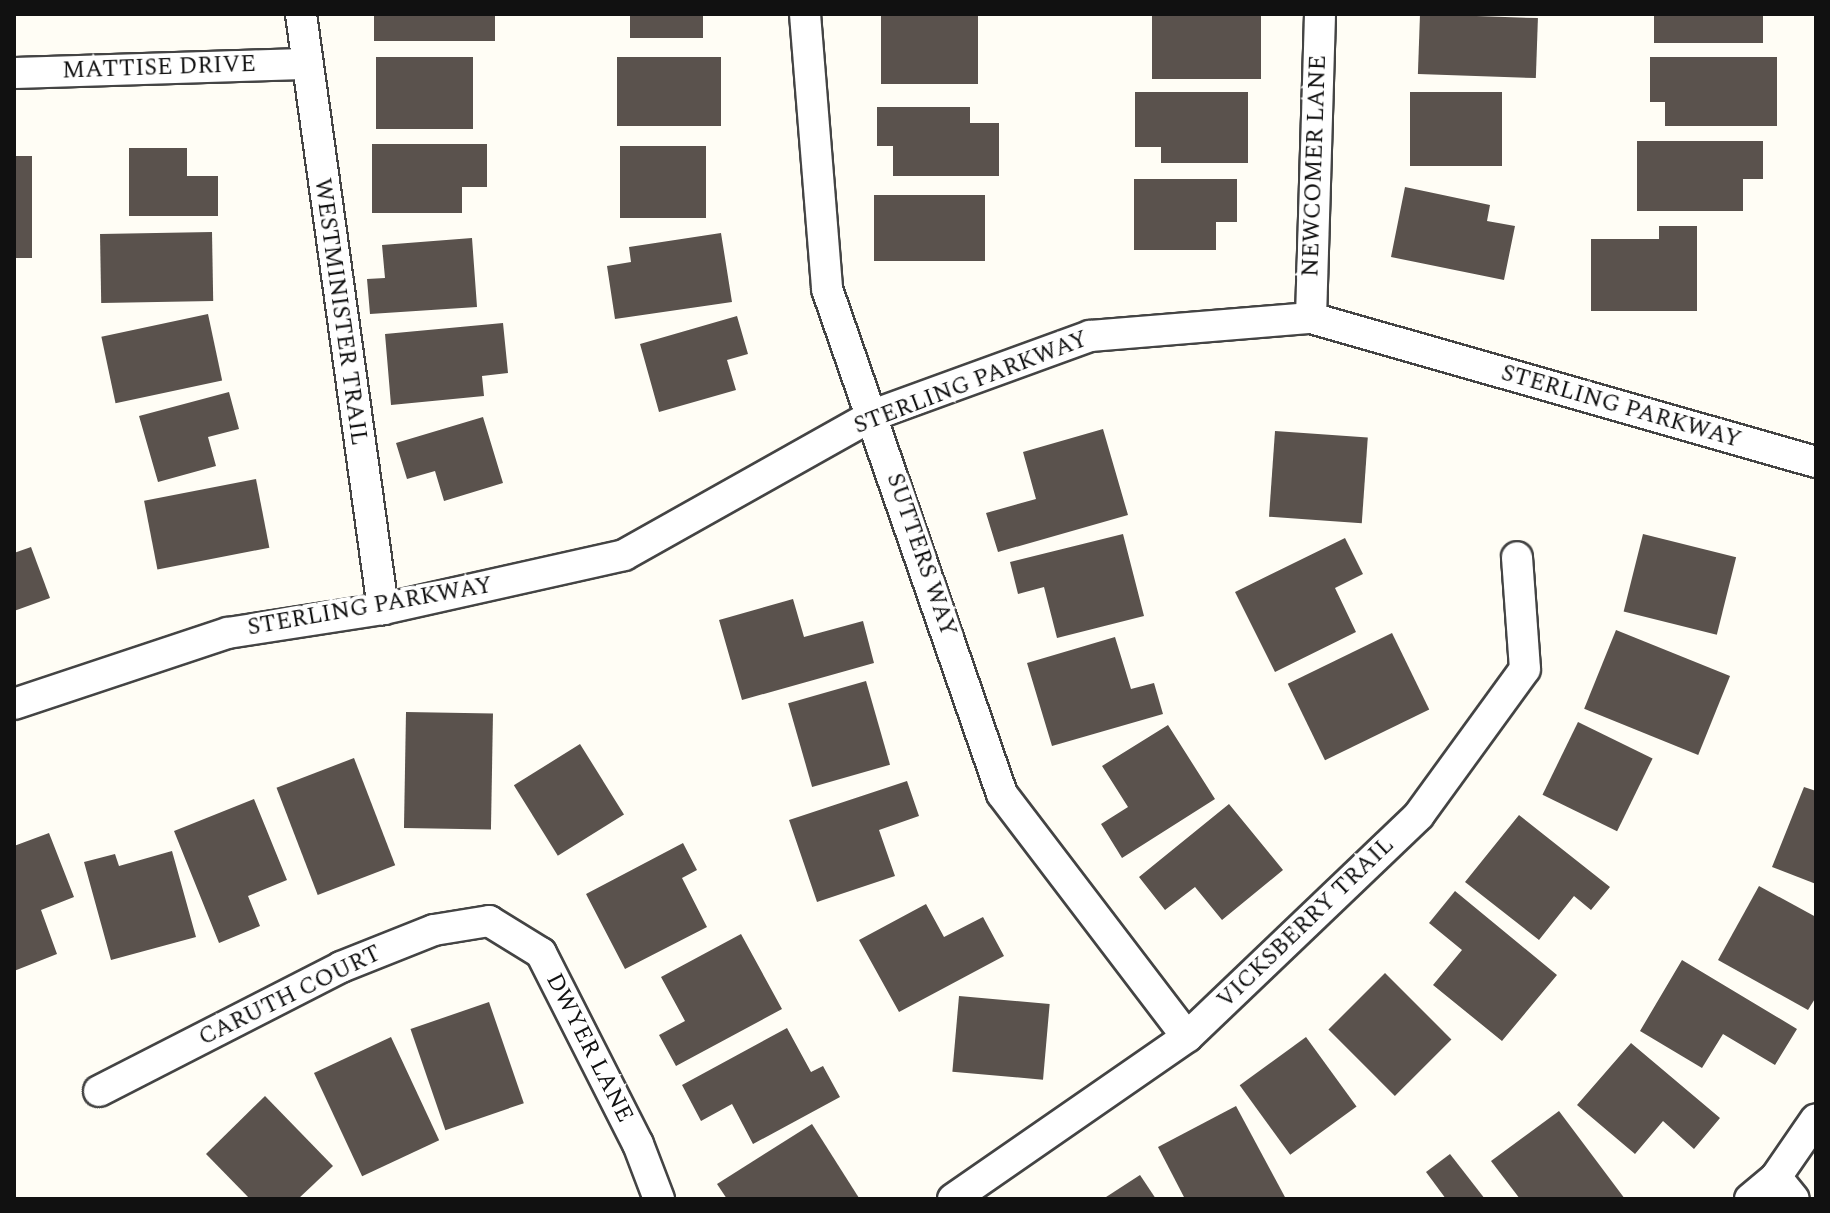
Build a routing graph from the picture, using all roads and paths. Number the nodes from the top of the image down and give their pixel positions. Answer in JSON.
{"nodes":[{"id":1,"x":301,"y":14,"type":"edge"},
{"id":2,"x":805,"y":14,"type":"edge"},
{"id":3,"x":1320,"y":14,"type":"edge"},
{"id":4,"x":304,"y":64,"type":"junction"},
{"id":5,"x":14,"y":73,"type":"edge"},
{"id":6,"x":1311,"y":318,"type":"junction"},
{"id":7,"x":873,"y":415,"type":"junction"},
{"id":8,"x":1816,"y":462,"type":"edge"},
{"id":9,"x":1517,"y":557,"type":"dead end"},
{"id":10,"x":383,"y":609,"type":"junction"},
{"id":11,"x":14,"y":704,"type":"edge"},
{"id":12,"x":489,"y":921,"type":"joint"},
{"id":13,"x":1187,"y":1037,"type":"junction"},
{"id":14,"x":99,"y":1091,"type":"dead end"},
{"id":15,"x":1816,"y":1119,"type":"edge"},
{"id":16,"x":1785,"y":1188,"type":"edge"},
{"id":17,"x":659,"y":1199,"type":"edge"},
{"id":18,"x":953,"y":1199,"type":"edge"},
{"id":19,"x":1750,"y":1199,"type":"edge"}],
"edges":[{"from":1,"to":4,"type":"street","name":"WESTMINISTER TRAIL"},
{"from":2,"to":7,"type":"street","name":"SUTTERS WAY"},
{"from":3,"to":6,"type":"street","name":"NEWCOMER LANE"},
{"from":4,"to":5,"type":"street","name":"MATTISE DRIVE"},
{"from":4,"to":10,"type":"street","name":"WESTMINISTER TRAIL"},
{"from":6,"to":7,"type":"street","name":"STERLING PARKWAY"},
{"from":6,"to":8,"type":"street","name":"STERLING PARKWAY"},
{"from":7,"to":10,"type":"street","name":"STERLING PARKWAY"},
{"from":7,"to":13,"type":"street","name":"SUTTERS WAY"},
{"from":9,"to":13,"type":"street","name":"VICKSBERRY TRAIL"},
{"from":10,"to":11,"type":"street","name":"STERLING PARKWAY"},
{"from":12,"to":14,"type":"street","name":"CARUTH COURT"},
{"from":12,"to":17,"type":"street","name":"DWYER LANE"},
{"from":13,"to":18,"type":"street","name":"VICKSBERRY TRAIL"},
{"from":15,"to":16,"type":"street"},
{"from":16,"to":19,"type":"street"}]}
